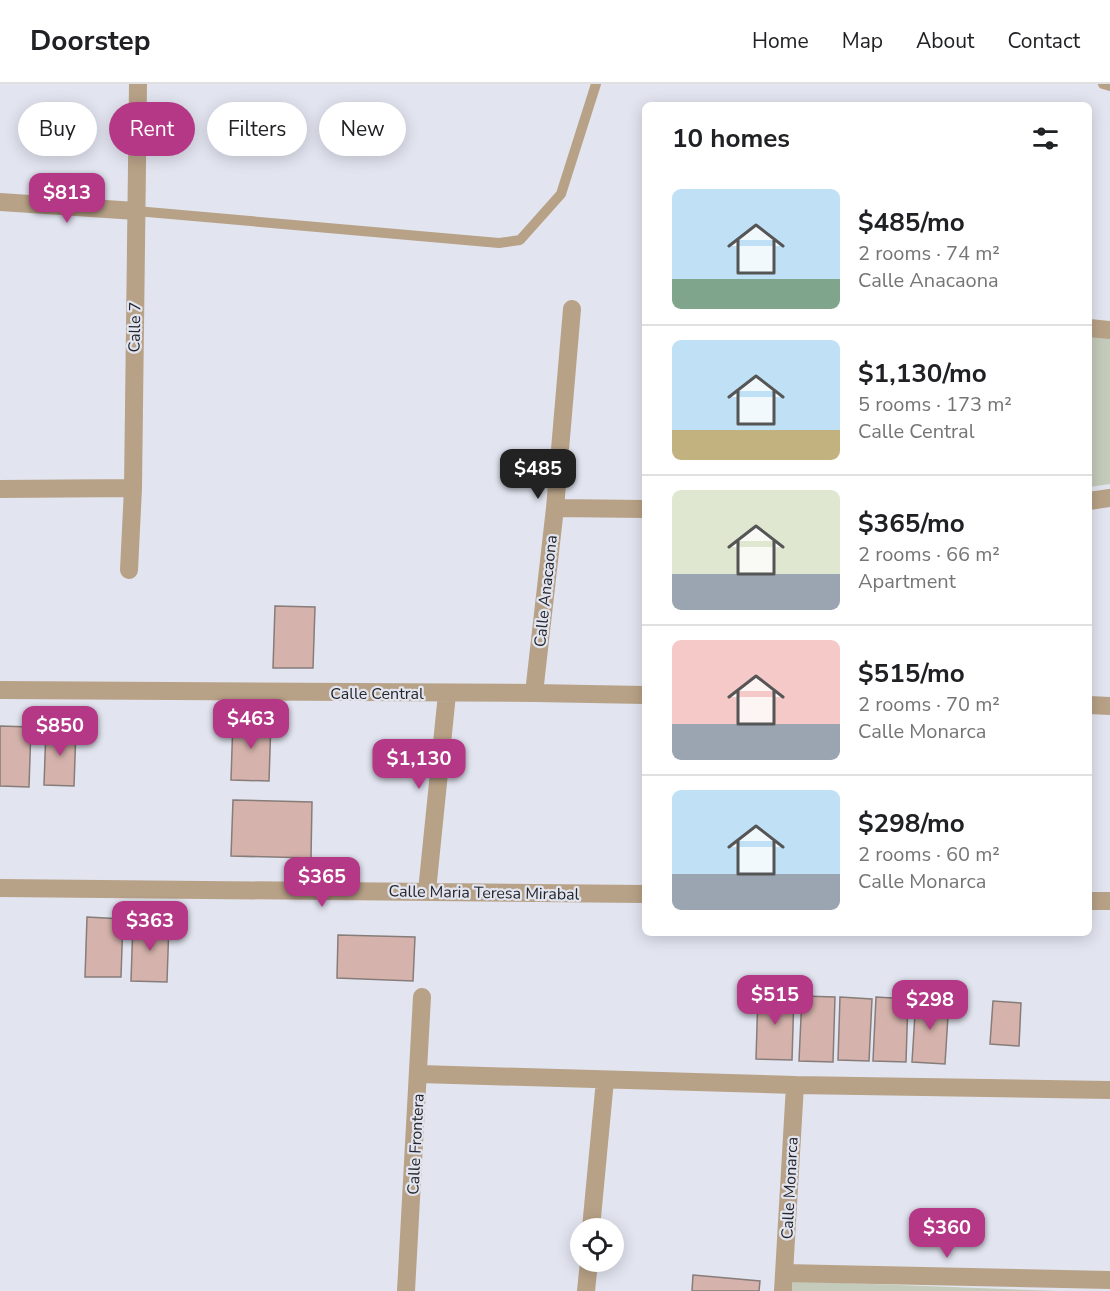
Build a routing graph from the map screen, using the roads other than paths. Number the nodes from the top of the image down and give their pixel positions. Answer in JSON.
{"nodes":[{"id":1,"x":138,"y":84,"type":"edge"},
{"id":2,"x":596,"y":84,"type":"edge"},
{"id":3,"x":1103,"y":84,"type":"edge"},
{"id":4,"x":1110,"y":86,"type":"edge"},
{"id":5,"x":0,"y":202,"type":"edge"},
{"id":6,"x":136,"y":211,"type":"junction"},
{"id":7,"x":572,"y":309,"type":"dead end"},
{"id":8,"x":1092,"y":328,"type":"edge"},
{"id":9,"x":1110,"y":330,"type":"edge"},
{"id":10,"x":133,"y":488,"type":"junction"},
{"id":11,"x":0,"y":489,"type":"edge"},
{"id":12,"x":1110,"y":498,"type":"edge"},
{"id":13,"x":1092,"y":501,"type":"edge"},
{"id":14,"x":555,"y":508,"type":"junction"},
{"id":15,"x":642,"y":508,"type":"edge"},
{"id":16,"x":129,"y":570,"type":"dead end"},
{"id":17,"x":0,"y":690,"type":"edge"},
{"id":18,"x":534,"y":693,"type":"junction"},
{"id":19,"x":447,"y":694,"type":"junction"},
{"id":20,"x":642,"y":695,"type":"edge"},
{"id":21,"x":1092,"y":705,"type":"edge"},
{"id":22,"x":1110,"y":706,"type":"edge"},
{"id":23,"x":0,"y":888,"type":"edge"},
{"id":24,"x":427,"y":891,"type":"junction"},
{"id":25,"x":642,"y":894,"type":"edge"},
{"id":26,"x":1092,"y":901,"type":"edge"},
{"id":27,"x":1110,"y":901,"type":"edge"},
{"id":28,"x":422,"y":997,"type":"dead end"},
{"id":29,"x":420,"y":1074,"type":"junction"},
{"id":30,"x":605,"y":1080,"type":"junction"},
{"id":31,"x":795,"y":1085,"type":"junction"},
{"id":32,"x":1110,"y":1090,"type":"edge"},
{"id":33,"x":592,"y":1218,"type":"edge"},
{"id":34,"x":588,"y":1272,"type":"edge"},
{"id":35,"x":1110,"y":1280,"type":"edge"},
{"id":36,"x":783,"y":1282,"type":"edge"},
{"id":37,"x":406,"y":1291,"type":"edge"},
{"id":38,"x":586,"y":1291,"type":"edge"}],
"edges":[{"from":1,"to":6,"type":"street","name":"Calle 7"},
{"from":2,"to":6,"type":"lane"},
{"from":3,"to":4,"type":"lane"},
{"from":5,"to":6,"type":"street"},
{"from":6,"to":10,"type":"street","name":"Calle 7"},
{"from":7,"to":14,"type":"street","name":"Calle Anacaona"},
{"from":8,"to":9,"type":"street"},
{"from":10,"to":11,"type":"street"},
{"from":10,"to":16,"type":"street","name":"Calle 7"},
{"from":12,"to":13,"type":"street"},
{"from":14,"to":15,"type":"street"},
{"from":14,"to":18,"type":"street","name":"Calle Anacaona"},
{"from":17,"to":19,"type":"street","name":"Calle Central"},
{"from":18,"to":19,"type":"street","name":"Calle Central"},
{"from":18,"to":20,"type":"street","name":"Calle Central"},
{"from":19,"to":24,"type":"street"},
{"from":21,"to":22,"type":"street"},
{"from":23,"to":24,"type":"street","name":"Calle Maria Teresa Mirabal"},
{"from":24,"to":25,"type":"street","name":"Calle Maria Teresa Mirabal"},
{"from":26,"to":27,"type":"street"},
{"from":28,"to":29,"type":"street","name":"Calle Frontera"},
{"from":29,"to":30,"type":"street"},
{"from":29,"to":37,"type":"street","name":"Calle Frontera"},
{"from":30,"to":31,"type":"street"},
{"from":30,"to":33,"type":"street"},
{"from":31,"to":32,"type":"street"},
{"from":31,"to":36,"type":"street","name":"Calle Monarca"},
{"from":34,"to":38,"type":"street"},
{"from":35,"to":36,"type":"street"}]}
